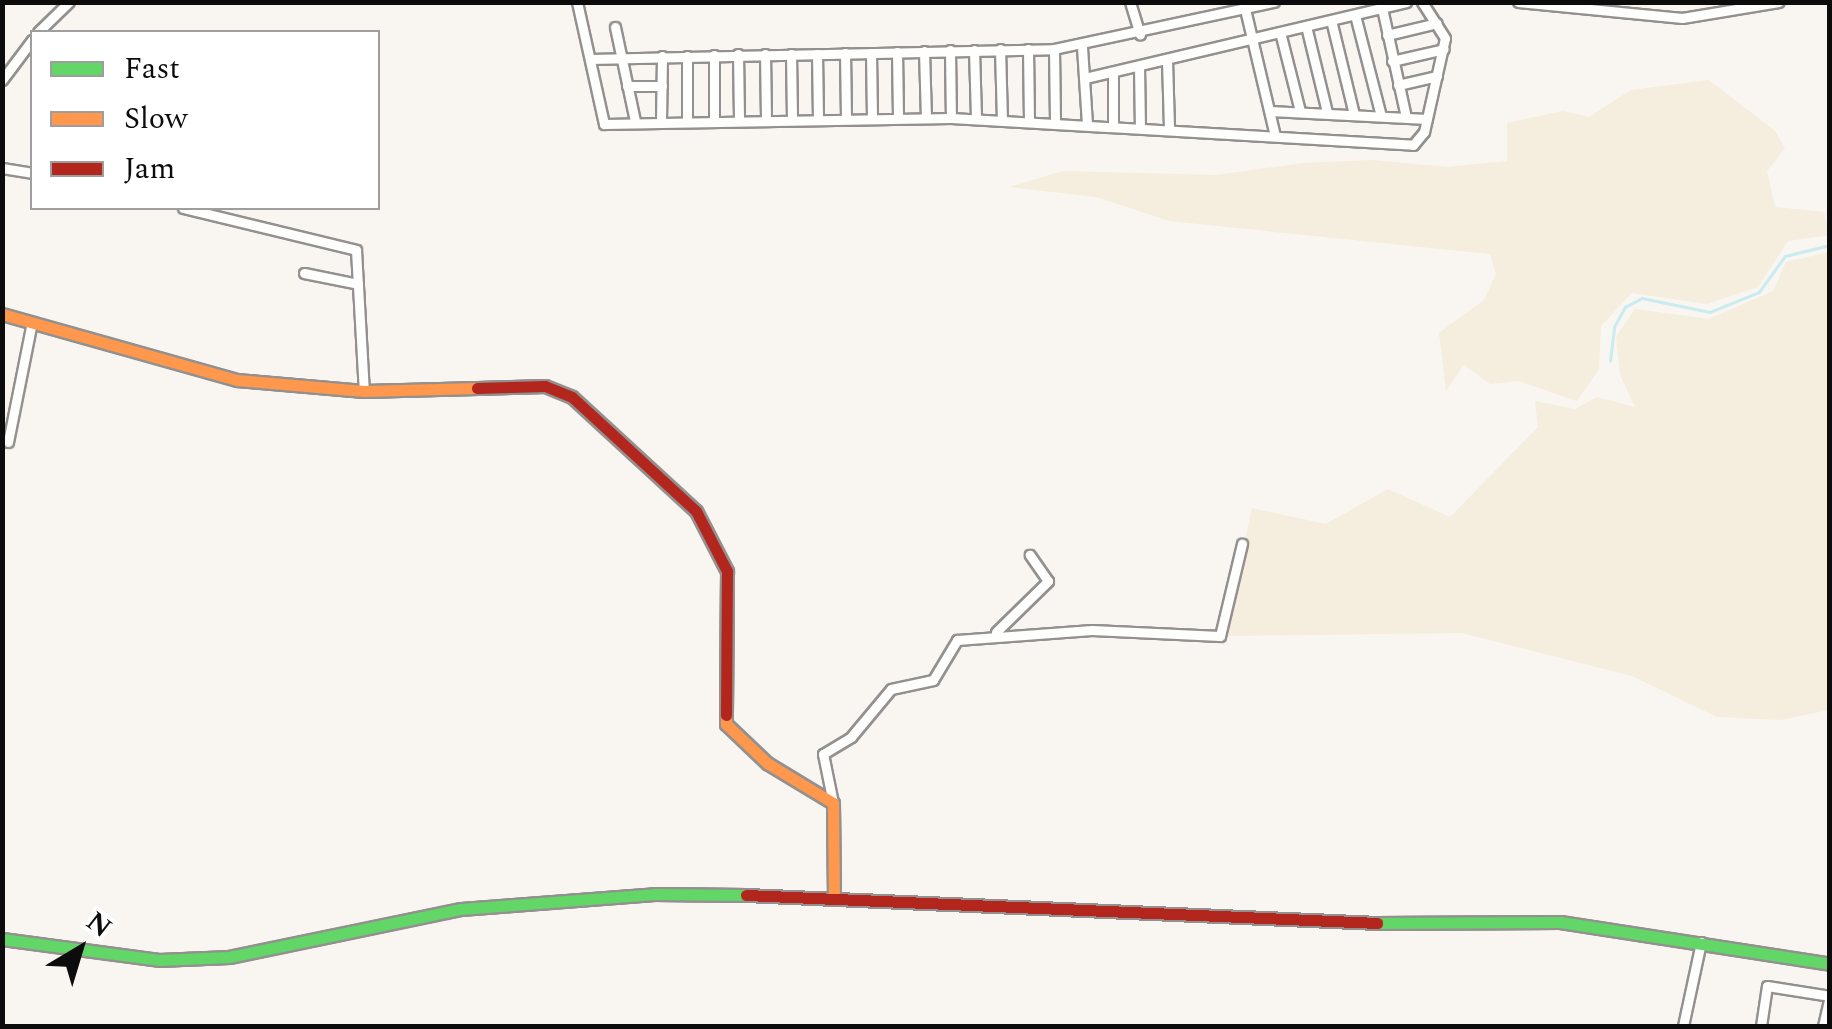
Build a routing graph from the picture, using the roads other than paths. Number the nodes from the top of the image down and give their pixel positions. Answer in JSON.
{"nodes":[{"id":1,"x":69,"y":2,"type":"edge"},
{"id":2,"x":577,"y":2,"type":"edge"},
{"id":3,"x":1130,"y":2,"type":"edge"},
{"id":4,"x":1274,"y":2,"type":"edge"},
{"id":5,"x":1406,"y":2,"type":"edge"},
{"id":6,"x":1422,"y":2,"type":"edge"},
{"id":7,"x":1518,"y":2,"type":"edge"},
{"id":8,"x":1705,"y":2,"type":"edge"},
{"id":9,"x":1779,"y":2,"type":"edge"},
{"id":10,"x":1249,"y":6,"type":"edge"},
{"id":11,"x":1382,"y":8,"type":"junction"},
{"id":12,"x":1356,"y":15,"type":"junction"},
{"id":13,"x":1706,"y":16,"type":"junction"},
{"id":14,"x":1331,"y":20,"type":"junction"},
{"id":15,"x":1436,"y":24,"type":"junction"},
{"id":16,"x":615,"y":26,"type":"dead end"},
{"id":17,"x":1306,"y":26,"type":"junction"},
{"id":18,"x":40,"y":30,"type":"edge"},
{"id":19,"x":1280,"y":32,"type":"junction"},
{"id":20,"x":1140,"y":34,"type":"junction"},
{"id":21,"x":1387,"y":36,"type":"junction"},
{"id":22,"x":1252,"y":39,"type":"junction"},
{"id":23,"x":30,"y":43,"type":"edge"},
{"id":24,"x":1082,"y":47,"type":"junction"},
{"id":25,"x":1000,"y":49,"type":"junction"},
{"id":26,"x":1028,"y":49,"type":"junction"},
{"id":27,"x":950,"y":50,"type":"junction"},
{"id":28,"x":974,"y":50,"type":"junction"},
{"id":29,"x":1054,"y":50,"type":"junction"},
{"id":30,"x":1444,"y":50,"type":"junction"},
{"id":31,"x":924,"y":51,"type":"junction"},
{"id":32,"x":896,"y":52,"type":"junction"},
{"id":33,"x":845,"y":53,"type":"junction"},
{"id":34,"x":872,"y":53,"type":"junction"},
{"id":35,"x":738,"y":54,"type":"junction"},
{"id":36,"x":765,"y":54,"type":"junction"},
{"id":37,"x":792,"y":54,"type":"junction"},
{"id":38,"x":818,"y":54,"type":"junction"},
{"id":39,"x":714,"y":55,"type":"junction"},
{"id":40,"x":662,"y":56,"type":"junction"},
{"id":41,"x":687,"y":56,"type":"junction"},
{"id":42,"x":621,"y":57,"type":"junction"},
{"id":43,"x":590,"y":59,"type":"junction"},
{"id":44,"x":1167,"y":60,"type":"junction"},
{"id":45,"x":1392,"y":60,"type":"junction"},
{"id":46,"x":1139,"y":66,"type":"junction"},
{"id":47,"x":1114,"y":73,"type":"junction"},
{"id":48,"x":1437,"y":76,"type":"junction"},
{"id":49,"x":1085,"y":78,"type":"junction"},
{"id":50,"x":2,"y":80,"type":"edge"},
{"id":51,"x":1398,"y":85,"type":"junction"},
{"id":52,"x":627,"y":86,"type":"junction"},
{"id":53,"x":662,"y":86,"type":"junction"},
{"id":54,"x":1270,"y":110,"type":"junction"},
{"id":55,"x":1300,"y":111,"type":"junction"},
{"id":56,"x":1327,"y":112,"type":"junction"},
{"id":57,"x":1354,"y":114,"type":"junction"},
{"id":58,"x":1381,"y":116,"type":"junction"},
{"id":59,"x":926,"y":117,"type":"junction"},
{"id":60,"x":1406,"y":117,"type":"junction"},
{"id":61,"x":846,"y":118,"type":"junction"},
{"id":62,"x":872,"y":118,"type":"junction"},
{"id":63,"x":898,"y":118,"type":"junction"},
{"id":64,"x":951,"y":118,"type":"junction"},
{"id":65,"x":766,"y":119,"type":"junction"},
{"id":66,"x":792,"y":119,"type":"junction"},
{"id":67,"x":818,"y":119,"type":"junction"},
{"id":68,"x":1427,"y":119,"type":"junction"},
{"id":69,"x":714,"y":120,"type":"junction"},
{"id":70,"x":739,"y":120,"type":"junction"},
{"id":71,"x":976,"y":120,"type":"junction"},
{"id":72,"x":1002,"y":120,"type":"junction"},
{"id":73,"x":635,"y":121,"type":"junction"},
{"id":74,"x":662,"y":121,"type":"junction"},
{"id":75,"x":688,"y":121,"type":"junction"},
{"id":76,"x":1029,"y":122,"type":"junction"},
{"id":77,"x":1055,"y":124,"type":"junction"},
{"id":78,"x":1086,"y":124,"type":"junction"},
{"id":79,"x":1113,"y":126,"type":"junction"},
{"id":80,"x":1140,"y":128,"type":"junction"},
{"id":81,"x":1169,"y":128,"type":"junction"},
{"id":82,"x":1275,"y":136,"type":"junction"},
{"id":83,"x":2,"y":168,"type":"edge"},
{"id":84,"x":30,"y":174,"type":"edge"},
{"id":85,"x":188,"y":210,"type":"edge"},
{"id":86,"x":304,"y":273,"type":"dead end"},
{"id":87,"x":358,"y":284,"type":"junction"},
{"id":88,"x":2,"y":314,"type":"edge"},
{"id":89,"x":32,"y":322,"type":"junction"},
{"id":90,"x":364,"y":391,"type":"junction"},
{"id":91,"x":8,"y":442,"type":"dead end"},
{"id":92,"x":1242,"y":544,"type":"dead end"},
{"id":93,"x":1030,"y":555,"type":"dead end"},
{"id":94,"x":996,"y":632,"type":"junction"},
{"id":95,"x":833,"y":803,"type":"junction"},
{"id":96,"x":834,"y":895,"type":"junction"},
{"id":97,"x":2,"y":939,"type":"edge"},
{"id":98,"x":1702,"y":942,"type":"junction"},
{"id":99,"x":1830,"y":964,"type":"edge"},
{"id":100,"x":1829,"y":996,"type":"edge"},
{"id":101,"x":1684,"y":1026,"type":"edge"},
{"id":102,"x":1761,"y":1026,"type":"edge"},
{"id":103,"x":1823,"y":1026,"type":"edge"}],
"edges":[{"from":1,"to":18,"type":"street"},
{"from":2,"to":43,"type":"street"},
{"from":3,"to":20,"type":"street"},
{"from":4,"to":10,"type":"street"},
{"from":5,"to":11,"type":"street"},
{"from":6,"to":15,"type":"street"},
{"from":7,"to":13,"type":"street"},
{"from":8,"to":13,"type":"street"},
{"from":9,"to":13,"type":"street"},
{"from":10,"to":20,"type":"street"},
{"from":10,"to":22,"type":"street"},
{"from":11,"to":12,"type":"street"},
{"from":11,"to":21,"type":"street"},
{"from":12,"to":14,"type":"street"},
{"from":12,"to":58,"type":"street"},
{"from":14,"to":17,"type":"street"},
{"from":14,"to":57,"type":"street"},
{"from":15,"to":21,"type":"street"},
{"from":15,"to":30,"type":"street"},
{"from":16,"to":42,"type":"street"},
{"from":17,"to":19,"type":"street"},
{"from":17,"to":56,"type":"street"},
{"from":19,"to":22,"type":"street"},
{"from":19,"to":55,"type":"street"},
{"from":20,"to":24,"type":"street"},
{"from":21,"to":45,"type":"street"},
{"from":22,"to":44,"type":"street"},
{"from":22,"to":54,"type":"street"},
{"from":23,"to":50,"type":"street"},
{"from":24,"to":29,"type":"street"},
{"from":24,"to":49,"type":"street"},
{"from":25,"to":26,"type":"street"},
{"from":25,"to":28,"type":"street"},
{"from":25,"to":72,"type":"street"},
{"from":26,"to":29,"type":"street"},
{"from":26,"to":76,"type":"street"},
{"from":27,"to":28,"type":"street"},
{"from":27,"to":31,"type":"street"},
{"from":27,"to":64,"type":"street"},
{"from":28,"to":71,"type":"street"},
{"from":29,"to":77,"type":"street"},
{"from":30,"to":45,"type":"street"},
{"from":30,"to":48,"type":"street"},
{"from":31,"to":32,"type":"street"},
{"from":31,"to":59,"type":"street"},
{"from":32,"to":34,"type":"street"},
{"from":32,"to":63,"type":"street"},
{"from":33,"to":34,"type":"street"},
{"from":33,"to":38,"type":"street"},
{"from":33,"to":61,"type":"street"},
{"from":34,"to":62,"type":"street"},
{"from":35,"to":36,"type":"street"},
{"from":35,"to":39,"type":"street"},
{"from":35,"to":70,"type":"street"},
{"from":36,"to":37,"type":"street"},
{"from":36,"to":65,"type":"street"},
{"from":37,"to":38,"type":"street"},
{"from":37,"to":66,"type":"street"},
{"from":38,"to":67,"type":"street"},
{"from":39,"to":41,"type":"street"},
{"from":39,"to":69,"type":"street"},
{"from":40,"to":41,"type":"street"},
{"from":40,"to":42,"type":"street"},
{"from":40,"to":53,"type":"street"},
{"from":41,"to":75,"type":"street"},
{"from":42,"to":43,"type":"street"},
{"from":42,"to":52,"type":"street"},
{"from":43,"to":73,"type":"street"},
{"from":44,"to":46,"type":"street"},
{"from":44,"to":81,"type":"street"},
{"from":45,"to":51,"type":"street"},
{"from":46,"to":47,"type":"street"},
{"from":46,"to":80,"type":"street"},
{"from":47,"to":49,"type":"street"},
{"from":47,"to":79,"type":"street"},
{"from":48,"to":51,"type":"street"},
{"from":48,"to":68,"type":"street"},
{"from":49,"to":78,"type":"street"},
{"from":51,"to":60,"type":"street"},
{"from":52,"to":53,"type":"street"},
{"from":52,"to":73,"type":"street"},
{"from":53,"to":74,"type":"street"},
{"from":54,"to":55,"type":"street"},
{"from":54,"to":82,"type":"street"},
{"from":55,"to":56,"type":"street"},
{"from":56,"to":57,"type":"street"},
{"from":57,"to":58,"type":"street"},
{"from":58,"to":60,"type":"street"},
{"from":59,"to":63,"type":"street"},
{"from":59,"to":64,"type":"street"},
{"from":60,"to":68,"type":"street"},
{"from":61,"to":62,"type":"street"},
{"from":61,"to":67,"type":"street"},
{"from":62,"to":63,"type":"street"},
{"from":64,"to":71,"type":"street"},
{"from":65,"to":66,"type":"street"},
{"from":65,"to":70,"type":"street"},
{"from":66,"to":67,"type":"street"},
{"from":68,"to":82,"type":"street"},
{"from":69,"to":70,"type":"street"},
{"from":69,"to":75,"type":"street"},
{"from":71,"to":72,"type":"street"},
{"from":72,"to":76,"type":"street"},
{"from":73,"to":74,"type":"street"},
{"from":74,"to":75,"type":"street"},
{"from":76,"to":77,"type":"street"},
{"from":77,"to":78,"type":"street"},
{"from":78,"to":79,"type":"street"},
{"from":79,"to":80,"type":"street"},
{"from":80,"to":81,"type":"street"},
{"from":81,"to":82,"type":"street"},
{"from":83,"to":84,"type":"street"},
{"from":85,"to":87,"type":"street"},
{"from":86,"to":87,"type":"street"},
{"from":87,"to":90,"type":"street"},
{"from":88,"to":89,"type":"street"},
{"from":89,"to":90,"type":"street"},
{"from":89,"to":91,"type":"street"},
{"from":90,"to":95,"type":"street"},
{"from":92,"to":94,"type":"street"},
{"from":93,"to":94,"type":"street"},
{"from":94,"to":95,"type":"street"},
{"from":95,"to":96,"type":"street"},
{"from":96,"to":97,"type":"street"},
{"from":96,"to":98,"type":"street"},
{"from":98,"to":99,"type":"street"},
{"from":98,"to":101,"type":"street"},
{"from":100,"to":102,"type":"street"},
{"from":100,"to":103,"type":"street"}]}
